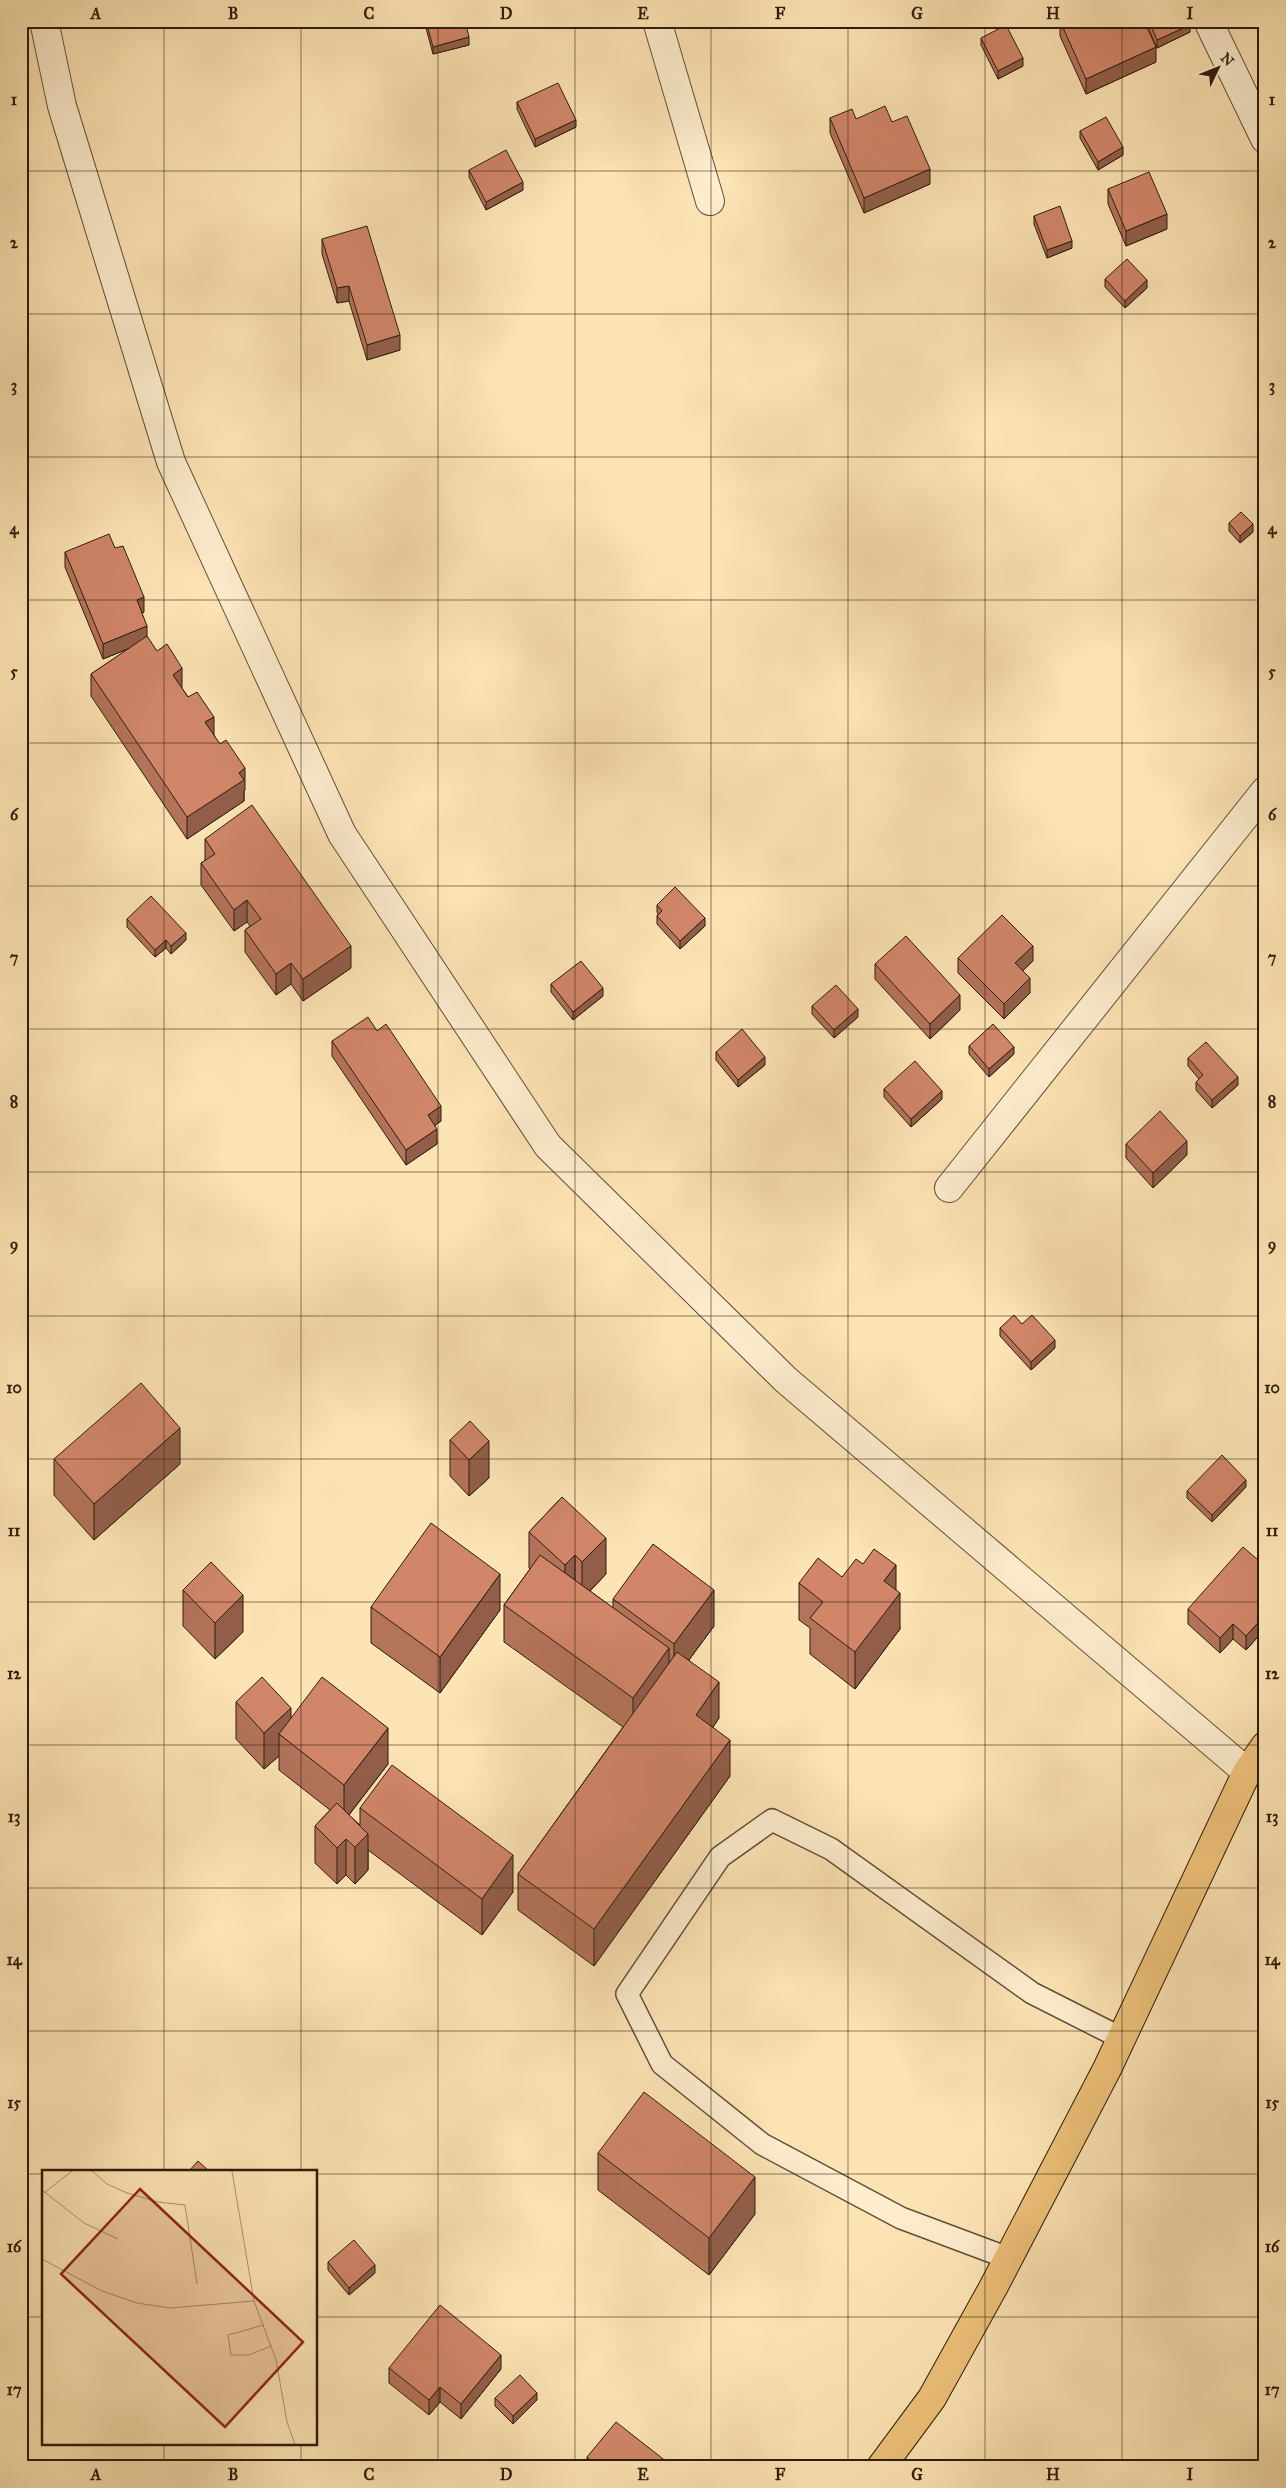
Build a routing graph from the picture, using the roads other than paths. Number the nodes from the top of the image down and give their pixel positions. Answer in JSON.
{"nodes":[{"id":1,"x":44,"y":21,"type":"edge"},
{"id":2,"x":657,"y":21,"type":"edge"},
{"id":3,"x":1208,"y":21,"type":"edge"},
{"id":4,"x":1265,"y":139,"type":"edge"},
{"id":5,"x":710,"y":200,"type":"dead end"},
{"id":6,"x":1265,"y":791,"type":"edge"},
{"id":7,"x":948,"y":1188,"type":"dead end"},
{"id":8,"x":1265,"y":1746,"type":"edge"},
{"id":9,"x":1246,"y":1772,"type":"junction"},
{"id":10,"x":1121,"y":2038,"type":"junction"},
{"id":11,"x":1008,"y":2258,"type":"junction"},
{"id":12,"x":880,"y":2467,"type":"edge"}],
"edges":[{"from":1,"to":9,"type":"street"},
{"from":2,"to":5,"type":"street"},
{"from":3,"to":4,"type":"street"},
{"from":6,"to":7,"type":"street"},
{"from":8,"to":9,"type":"highway"},
{"from":9,"to":10,"type":"highway"},
{"from":10,"to":11,"type":"highway"},
{"from":10,"to":11,"type":"lane"},
{"from":11,"to":12,"type":"highway"}]}
